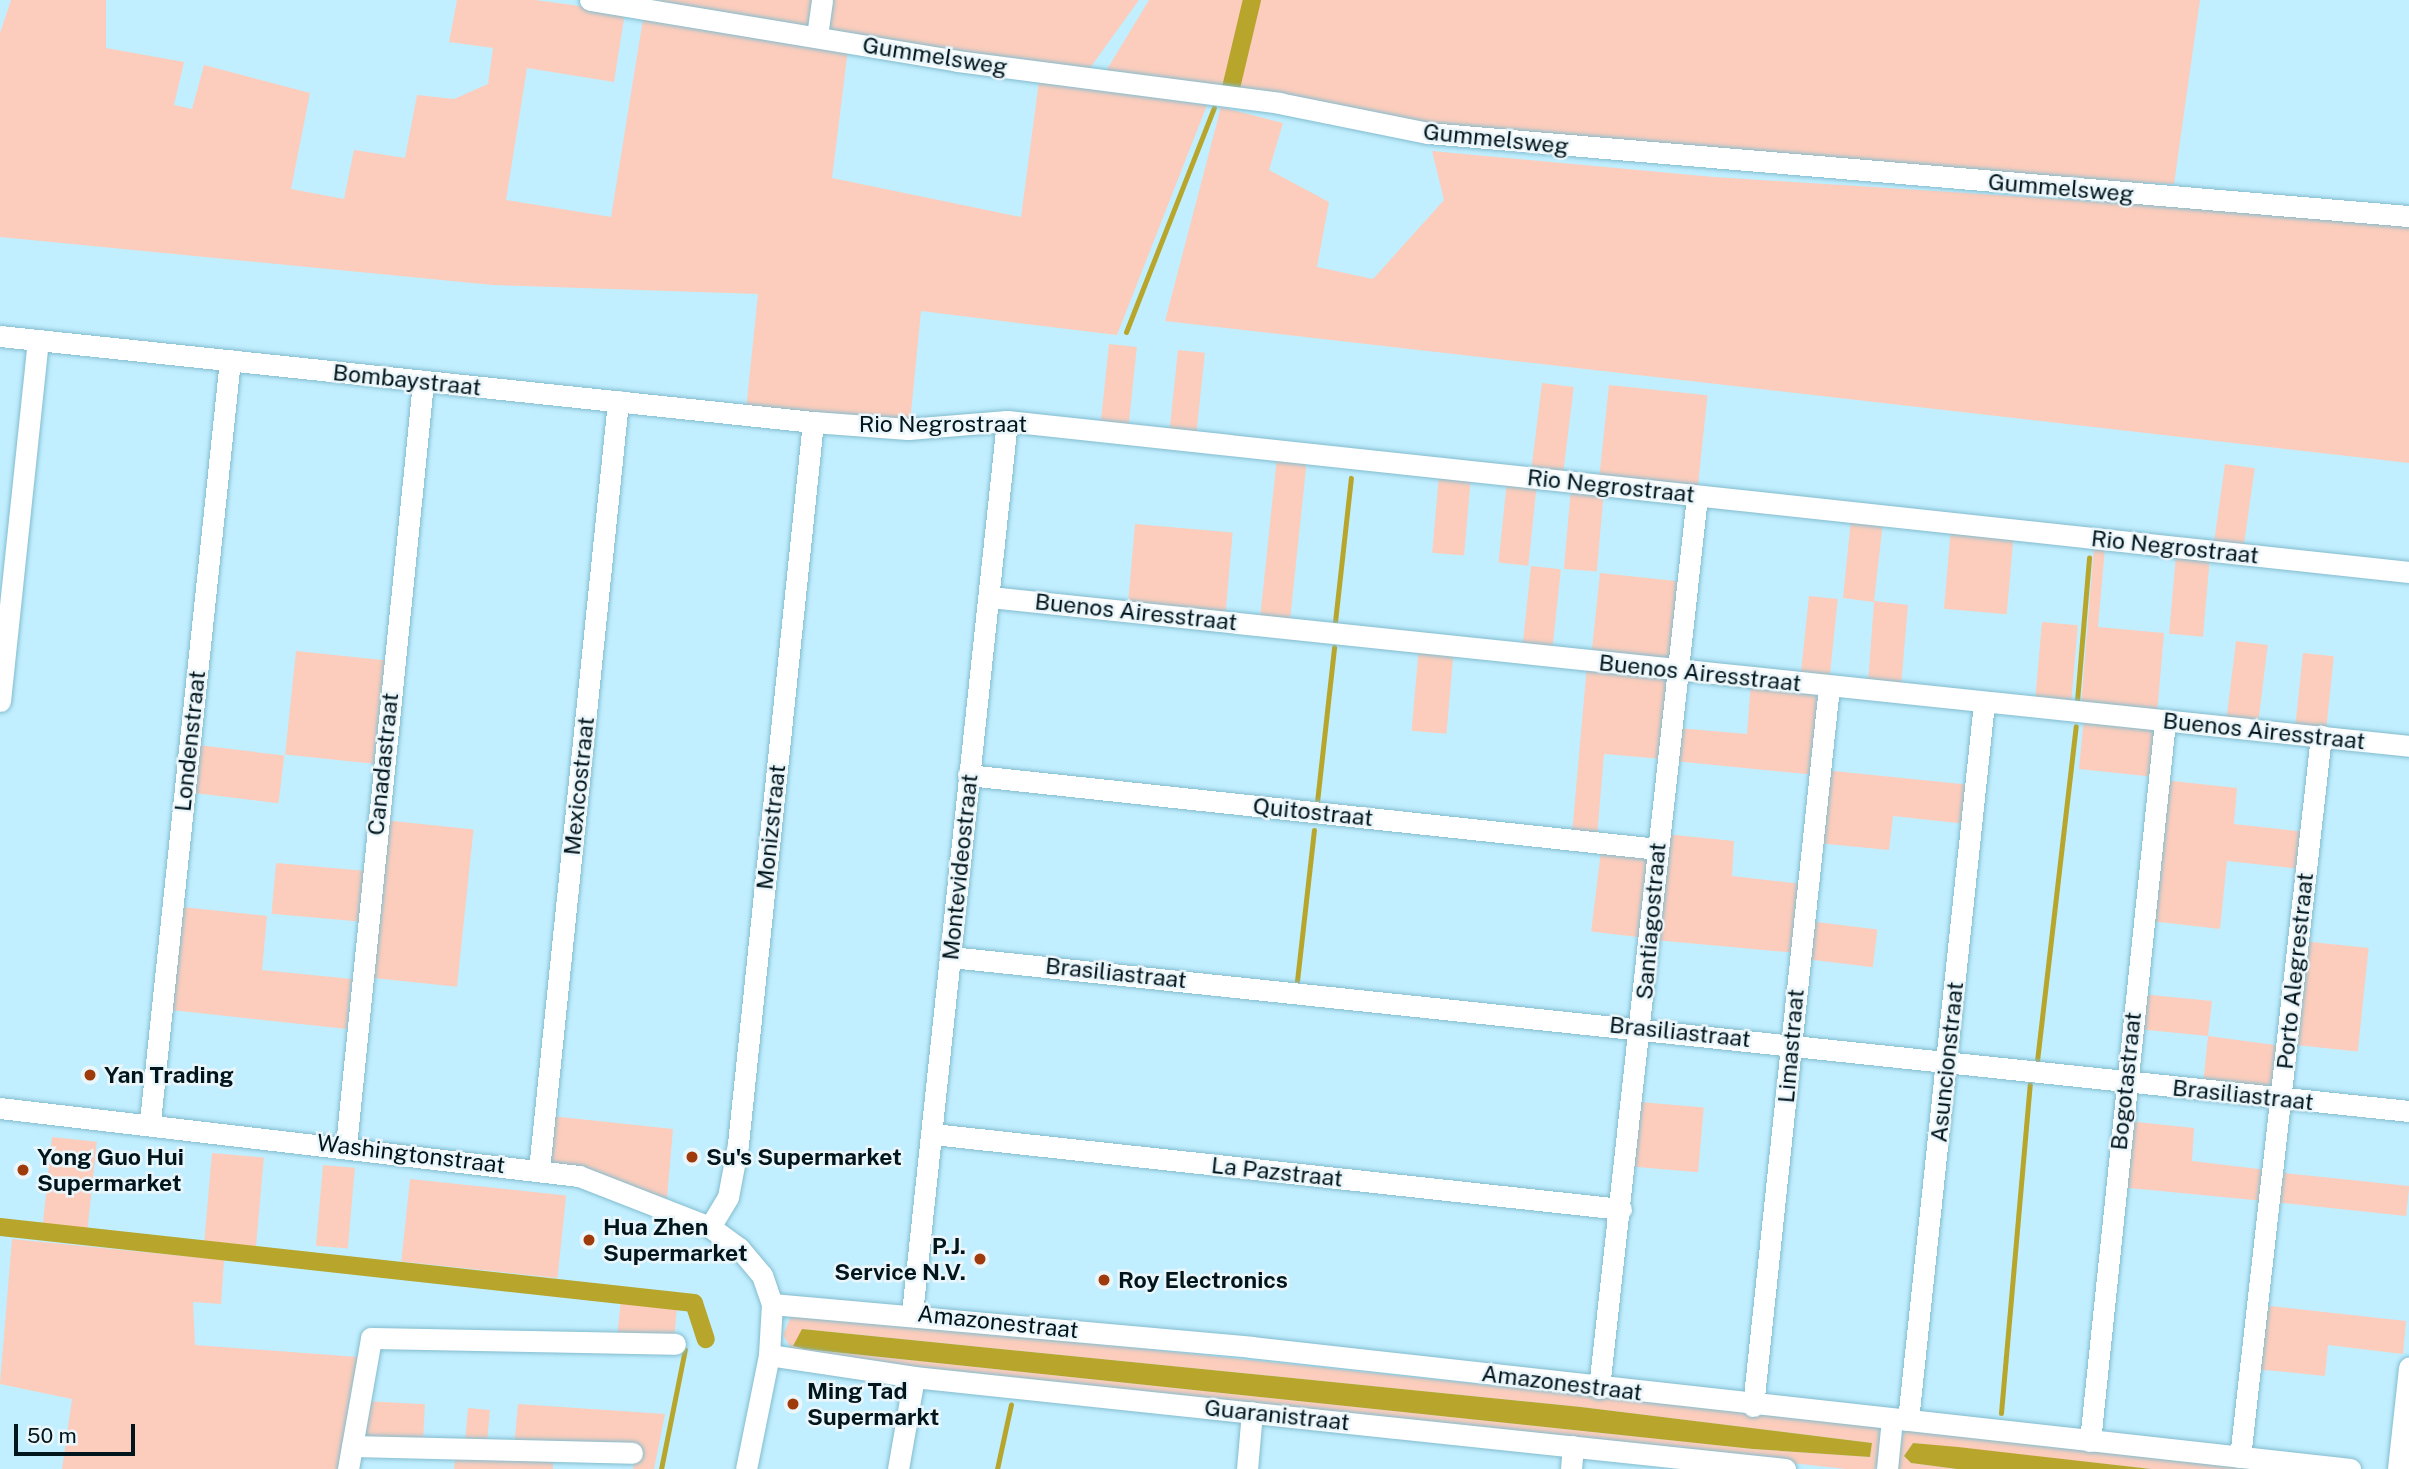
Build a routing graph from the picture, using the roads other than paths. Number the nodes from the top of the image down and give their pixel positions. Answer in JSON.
{"nodes":[{"id":1,"x":590,"y":0,"type":"edge"},
{"id":2,"x":822,"y":0,"type":"edge"},
{"id":3,"x":817,"y":36,"type":"junction"},
{"id":4,"x":2409,"y":215,"type":"edge"},
{"id":5,"x":0,"y":336,"type":"edge"},
{"id":6,"x":38,"y":341,"type":"junction"},
{"id":7,"x":230,"y":360,"type":"junction"},
{"id":8,"x":424,"y":382,"type":"junction"},
{"id":9,"x":618,"y":401,"type":"junction"},
{"id":10,"x":1006,"y":421,"type":"junction"},
{"id":11,"x":813,"y":422,"type":"junction"},
{"id":12,"x":1697,"y":496,"type":"junction"},
{"id":13,"x":2409,"y":572,"type":"edge"},
{"id":14,"x":990,"y":597,"type":"junction"},
{"id":15,"x":1677,"y":670,"type":"junction"},
{"id":16,"x":1829,"y":686,"type":"junction"},
{"id":17,"x":0,"y":701,"type":"edge"},
{"id":18,"x":1984,"y":703,"type":"junction"},
{"id":19,"x":2165,"y":721,"type":"junction"},
{"id":20,"x":2321,"y":736,"type":"junction"},
{"id":21,"x":2409,"y":746,"type":"edge"},
{"id":22,"x":968,"y":775,"type":"junction"},
{"id":23,"x":1658,"y":849,"type":"junction"},
{"id":24,"x":951,"y":957,"type":"junction"},
{"id":25,"x":1642,"y":1027,"type":"junction"},
{"id":26,"x":1791,"y":1044,"type":"junction"},
{"id":27,"x":1947,"y":1061,"type":"junction"},
{"id":28,"x":2126,"y":1084,"type":"junction"},
{"id":29,"x":2281,"y":1099,"type":"junction"},
{"id":30,"x":0,"y":1108,"type":"edge"},
{"id":31,"x":2409,"y":1111,"type":"edge"},
{"id":32,"x":150,"y":1121,"type":"junction"},
{"id":33,"x":933,"y":1134,"type":"junction"},
{"id":34,"x":346,"y":1146,"type":"junction"},
{"id":35,"x":539,"y":1170,"type":"junction"},
{"id":36,"x":1621,"y":1209,"type":"junction"},
{"id":37,"x":710,"y":1227,"type":"junction"},
{"id":38,"x":772,"y":1304,"type":"junction"},
{"id":39,"x":912,"y":1313,"type":"junction"},
{"id":40,"x":675,"y":1344,"type":"dead end"},
{"id":41,"x":769,"y":1355,"type":"junction"},
{"id":42,"x":2409,"y":1368,"type":"edge"},
{"id":43,"x":914,"y":1377,"type":"junction"},
{"id":44,"x":1599,"y":1388,"type":"junction"},
{"id":45,"x":1753,"y":1406,"type":"junction"},
{"id":46,"x":1252,"y":1412,"type":"junction"},
{"id":47,"x":1900,"y":1420,"type":"junction"},
{"id":48,"x":2090,"y":1441,"type":"junction"},
{"id":49,"x":352,"y":1446,"type":"junction"},
{"id":50,"x":1573,"y":1446,"type":"junction"},
{"id":51,"x":632,"y":1453,"type":"dead end"},
{"id":52,"x":2240,"y":1457,"type":"junction"},
{"id":53,"x":348,"y":1469,"type":"edge"},
{"id":54,"x":746,"y":1469,"type":"edge"},
{"id":55,"x":898,"y":1469,"type":"edge"},
{"id":56,"x":1247,"y":1469,"type":"edge"},
{"id":57,"x":1571,"y":1469,"type":"edge"},
{"id":58,"x":1785,"y":1469,"type":"edge"},
{"id":59,"x":1887,"y":1469,"type":"edge"},
{"id":60,"x":2350,"y":1469,"type":"edge"},
{"id":61,"x":2398,"y":1469,"type":"edge"}],
"edges":[{"from":1,"to":3,"type":"street","name":"Gummelsweg"},
{"from":2,"to":3,"type":"street"},
{"from":3,"to":4,"type":"street","name":"Gummelsweg"},
{"from":5,"to":6,"type":"street","name":"Bombaystraat"},
{"from":6,"to":7,"type":"street","name":"Bombaystraat"},
{"from":6,"to":17,"type":"street"},
{"from":7,"to":8,"type":"street","name":"Bombaystraat"},
{"from":7,"to":32,"type":"street","name":"Londenstraat"},
{"from":8,"to":9,"type":"street","name":"Bombaystraat"},
{"from":8,"to":34,"type":"street","name":"Canadastraat"},
{"from":9,"to":11,"type":"street","name":"Bombaystraat"},
{"from":9,"to":35,"type":"street","name":"Mexicostraat"},
{"from":10,"to":11,"type":"street","name":"Rio Negrostraat"},
{"from":10,"to":12,"type":"street","name":"Rio Negrostraat"},
{"from":10,"to":14,"type":"street","name":"Montevideostraat"},
{"from":11,"to":37,"type":"street","name":"Monizstraat"},
{"from":12,"to":13,"type":"street","name":"Rio Negrostraat"},
{"from":12,"to":15,"type":"street","name":"Santiagostraat"},
{"from":14,"to":15,"type":"street","name":"Buenos Airesstraat"},
{"from":14,"to":22,"type":"street","name":"Montevideostraat"},
{"from":15,"to":16,"type":"street","name":"Buenos Airesstraat"},
{"from":15,"to":23,"type":"street","name":"Santiagostraat"},
{"from":16,"to":18,"type":"street","name":"Buenos Airesstraat"},
{"from":16,"to":26,"type":"street","name":"Limastraat"},
{"from":18,"to":19,"type":"street","name":"Buenos Airesstraat"},
{"from":18,"to":27,"type":"street","name":"Asuncionstraat"},
{"from":19,"to":20,"type":"street","name":"Buenos Airesstraat"},
{"from":19,"to":28,"type":"street","name":"Bogotastraat"},
{"from":20,"to":21,"type":"street","name":"Buenos Airesstraat"},
{"from":20,"to":29,"type":"street","name":"Porto Alegrestraat"},
{"from":22,"to":23,"type":"street","name":"Quitostraat"},
{"from":22,"to":24,"type":"street","name":"Montevideostraat"},
{"from":23,"to":25,"type":"street","name":"Santiagostraat"},
{"from":24,"to":25,"type":"street","name":"Brasiliastraat"},
{"from":24,"to":33,"type":"street","name":"Montevideostraat"},
{"from":25,"to":26,"type":"street","name":"Brasiliastraat"},
{"from":25,"to":36,"type":"street","name":"Santiagostraat"},
{"from":26,"to":27,"type":"street","name":"Brasiliastraat"},
{"from":26,"to":45,"type":"street","name":"Limastraat"},
{"from":27,"to":28,"type":"street","name":"Brasiliastraat"},
{"from":27,"to":47,"type":"street","name":"Asuncionstraat"},
{"from":28,"to":29,"type":"street","name":"Brasiliastraat"},
{"from":28,"to":48,"type":"street","name":"Bogotastraat"},
{"from":29,"to":31,"type":"street","name":"Brasiliastraat"},
{"from":29,"to":52,"type":"street","name":"Porto Alegrestraat"},
{"from":30,"to":32,"type":"street","name":"Washingtonstraat"},
{"from":32,"to":34,"type":"street","name":"Washingtonstraat"},
{"from":33,"to":36,"type":"street","name":"La Pazstraat"},
{"from":33,"to":39,"type":"street","name":"Montevideostraat"},
{"from":34,"to":35,"type":"street","name":"Washingtonstraat"},
{"from":35,"to":37,"type":"street","name":"Washingtonstraat"},
{"from":36,"to":44,"type":"street","name":"Santiagostraat"},
{"from":37,"to":38,"type":"street","name":"Washingtonstraat"},
{"from":38,"to":39,"type":"street","name":"Amazonestraat"},
{"from":38,"to":41,"type":"street"},
{"from":39,"to":44,"type":"street","name":"Amazonestraat"},
{"from":40,"to":49,"type":"street"},
{"from":41,"to":43,"type":"street","name":"Guaranistraat"},
{"from":41,"to":54,"type":"street"},
{"from":42,"to":61,"type":"street"},
{"from":43,"to":46,"type":"street","name":"Guaranistraat"},
{"from":43,"to":55,"type":"street"},
{"from":44,"to":45,"type":"street","name":"Amazonestraat"},
{"from":45,"to":47,"type":"street","name":"Amazonestraat"},
{"from":46,"to":50,"type":"street","name":"Guaranistraat"},
{"from":46,"to":56,"type":"street"},
{"from":47,"to":48,"type":"street","name":"Amazonestraat"},
{"from":47,"to":59,"type":"street","name":"Asuncionstraat"},
{"from":48,"to":52,"type":"street","name":"Amazonestraat"},
{"from":49,"to":51,"type":"street"},
{"from":49,"to":53,"type":"street"},
{"from":50,"to":57,"type":"street"},
{"from":50,"to":58,"type":"street","name":"Guaranistraat"},
{"from":52,"to":60,"type":"street","name":"Amazonestraat"}]}
